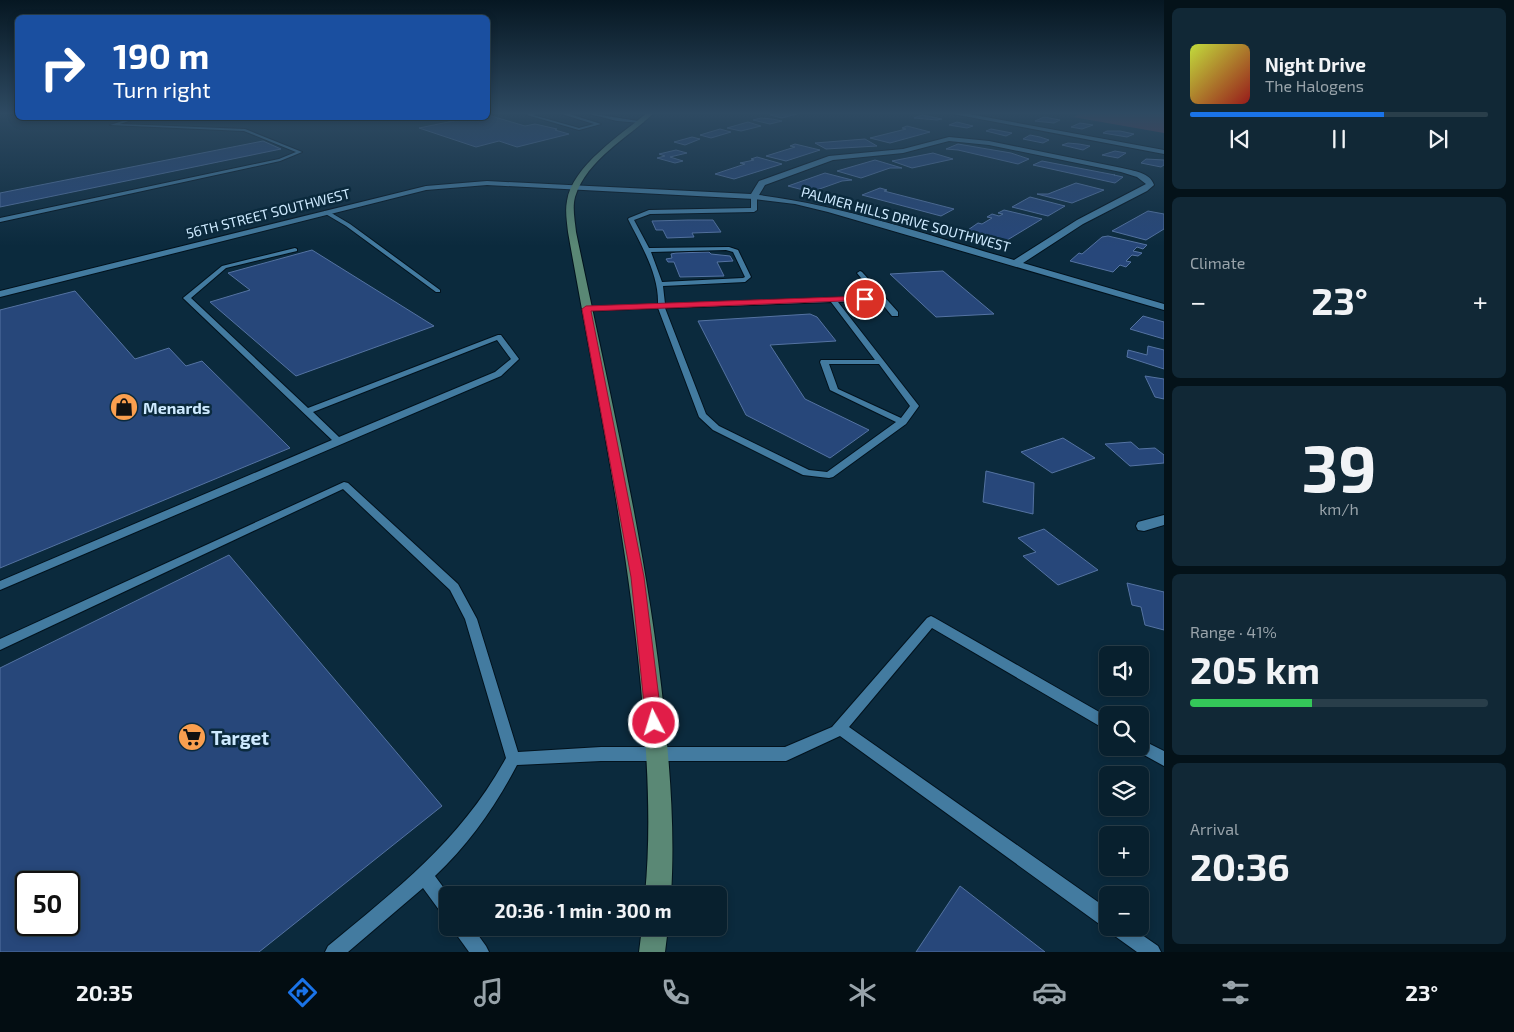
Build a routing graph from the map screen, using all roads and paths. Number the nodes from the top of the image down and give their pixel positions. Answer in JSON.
{"nodes":[{"id":1,"x":289,"y":156,"type":"edge"},
{"id":2,"x":602,"y":156,"type":"edge"},
{"id":3,"x":848,"y":156,"type":"edge"},
{"id":4,"x":1055,"y":156,"type":"edge"},
{"id":5,"x":576,"y":188,"type":"junction"},
{"id":6,"x":754,"y":197,"type":"junction"},
{"id":7,"x":326,"y":212,"type":"junction"},
{"id":8,"x":0,"y":220,"type":"edge"},
{"id":9,"x":295,"y":250,"type":"dead end"},
{"id":10,"x":647,"y":250,"type":"junction"},
{"id":11,"x":1016,"y":263,"type":"junction"},
{"id":12,"x":860,"y":273,"type":"dead end"},
{"id":13,"x":660,"y":284,"type":"junction"},
{"id":14,"x":438,"y":291,"type":"dead end"},
{"id":15,"x":0,"y":294,"type":"edge"},
{"id":16,"x":881,"y":298,"type":"junction"},
{"id":17,"x":834,"y":300,"type":"junction"},
{"id":18,"x":661,"y":307,"type":"junction"},
{"id":19,"x":1164,"y":307,"type":"edge"},
{"id":20,"x":586,"y":309,"type":"junction"},
{"id":21,"x":895,"y":314,"type":"dead end"},
{"id":22,"x":881,"y":362,"type":"junction"},
{"id":23,"x":306,"y":412,"type":"junction"},
{"id":24,"x":903,"y":422,"type":"junction"},
{"id":25,"x":338,"y":441,"type":"junction"},
{"id":26,"x":1164,"y":520,"type":"edge"},
{"id":27,"x":1144,"y":526,"type":"dead end"},
{"id":28,"x":0,"y":586,"type":"edge"},
{"id":29,"x":0,"y":646,"type":"edge"},
{"id":30,"x":1099,"y":720,"type":"edge"},
{"id":31,"x":840,"y":728,"type":"junction"},
{"id":32,"x":1149,"y":750,"type":"edge"},
{"id":33,"x":656,"y":754,"type":"junction"},
{"id":34,"x":513,"y":759,"type":"junction"},
{"id":35,"x":1164,"y":759,"type":"edge"},
{"id":36,"x":425,"y":877,"type":"junction"},
{"id":37,"x":658,"y":886,"type":"edge"},
{"id":38,"x":439,"y":896,"type":"edge"},
{"id":39,"x":1099,"y":914,"type":"edge"},
{"id":40,"x":468,"y":936,"type":"edge"},
{"id":41,"x":653,"y":936,"type":"edge"},
{"id":42,"x":1129,"y":936,"type":"edge"},
{"id":43,"x":334,"y":952,"type":"edge"},
{"id":44,"x":480,"y":952,"type":"edge"},
{"id":45,"x":652,"y":952,"type":"edge"},
{"id":46,"x":1152,"y":952,"type":"edge"}],
"edges":[{"from":1,"to":8,"type":"lane"},
{"from":2,"to":5,"type":"main road"},
{"from":3,"to":6,"type":"street"},
{"from":4,"to":11,"type":"street"},
{"from":5,"to":6,"type":"street","name":"PALMER HILLS DRIVE SOUTHWEST"},
{"from":5,"to":7,"type":"street","name":"56TH STREET SOUTHWEST"},
{"from":5,"to":20,"type":"main road"},
{"from":6,"to":10,"type":"lane"},
{"from":6,"to":11,"type":"street","name":"PALMER HILLS DRIVE SOUTHWEST"},
{"from":7,"to":14,"type":"lane"},
{"from":7,"to":15,"type":"street","name":"56TH STREET SOUTHWEST"},
{"from":9,"to":23,"type":"lane"},
{"from":10,"to":13,"type":"lane"},
{"from":10,"to":13,"type":"lane"},
{"from":11,"to":19,"type":"street","name":"PALMER HILLS DRIVE SOUTHWEST"},
{"from":12,"to":16,"type":"lane"},
{"from":13,"to":18,"type":"lane"},
{"from":16,"to":17,"type":"lane"},
{"from":16,"to":21,"type":"lane"},
{"from":17,"to":18,"type":"lane"},
{"from":17,"to":22,"type":"lane"},
{"from":18,"to":20,"type":"lane"},
{"from":18,"to":24,"type":"lane"},
{"from":20,"to":33,"type":"main road"},
{"from":22,"to":24,"type":"lane"},
{"from":22,"to":24,"type":"lane"},
{"from":23,"to":25,"type":"lane"},
{"from":23,"to":25,"type":"lane"},
{"from":25,"to":28,"type":"lane"},
{"from":26,"to":27,"type":"street"},
{"from":29,"to":34,"type":"lane"},
{"from":30,"to":31,"type":"lane"},
{"from":31,"to":33,"type":"lane"},
{"from":31,"to":39,"type":"lane"},
{"from":32,"to":35,"type":"lane"},
{"from":33,"to":34,"type":"lane"},
{"from":33,"to":37,"type":"main road"},
{"from":34,"to":36,"type":"lane"},
{"from":36,"to":38,"type":"lane"},
{"from":36,"to":43,"type":"lane"},
{"from":40,"to":44,"type":"lane"},
{"from":41,"to":45,"type":"main road"},
{"from":42,"to":46,"type":"lane"}]}
